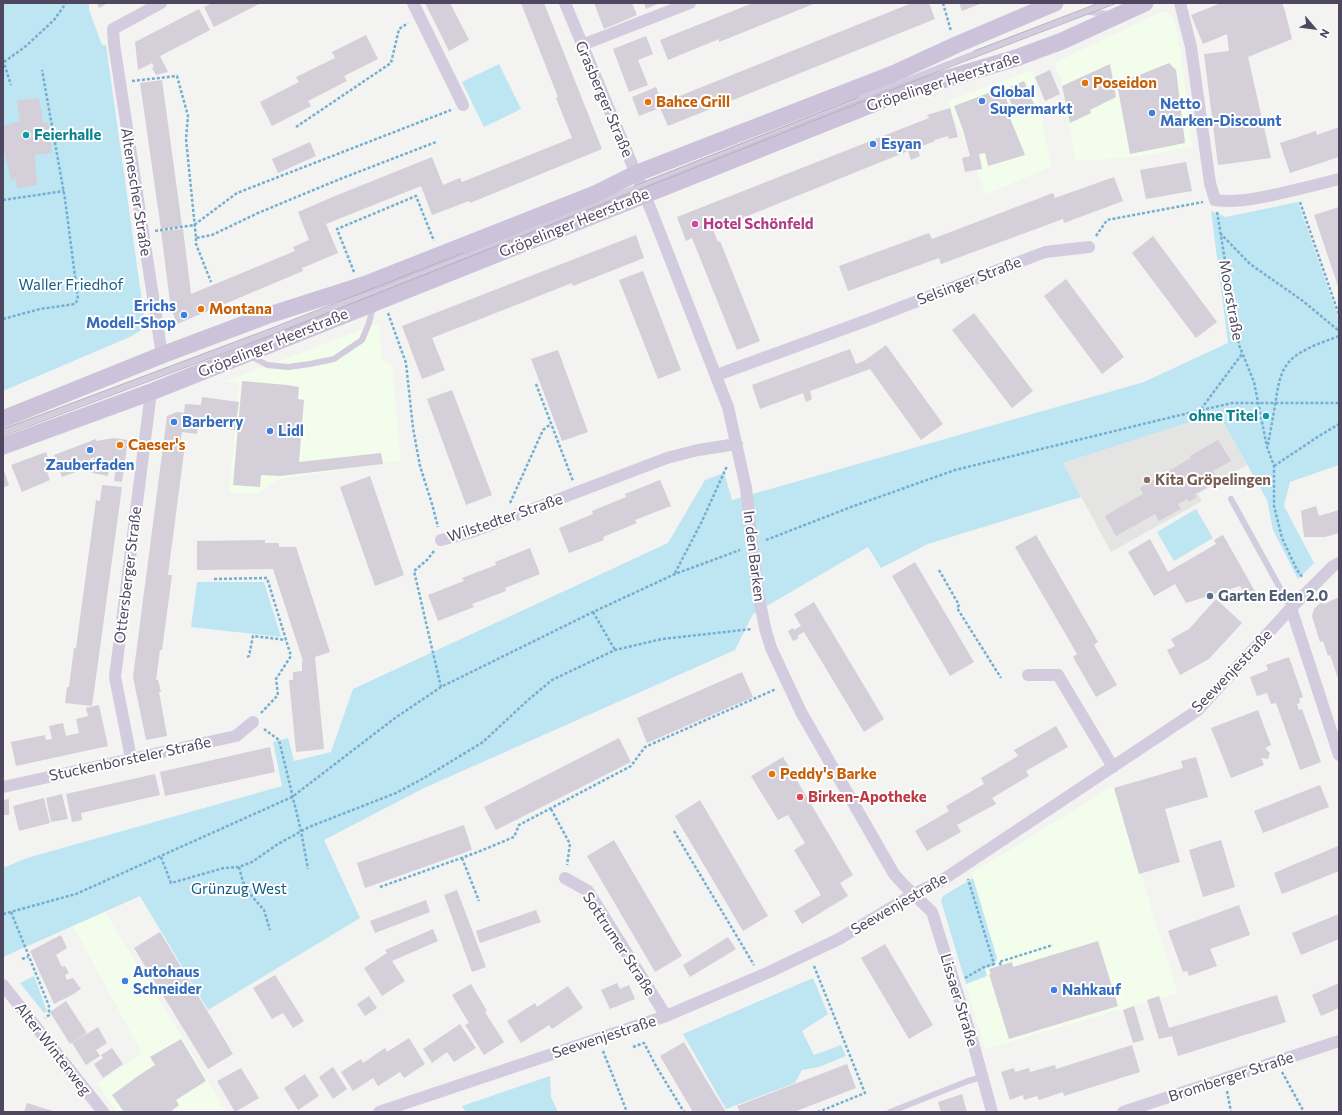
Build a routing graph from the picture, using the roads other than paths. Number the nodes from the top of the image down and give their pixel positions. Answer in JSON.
{"nodes":[{"id":1,"x":161,"y":3,"type":"edge"},
{"id":2,"x":413,"y":3,"type":"edge"},
{"id":3,"x":565,"y":3,"type":"edge"},
{"id":4,"x":690,"y":3,"type":"edge"},
{"id":5,"x":1055,"y":3,"type":"edge"},
{"id":6,"x":1145,"y":3,"type":"edge"},
{"id":7,"x":1180,"y":3,"type":"edge"},
{"id":8,"x":1112,"y":9,"type":"edge"},
{"id":9,"x":1086,"y":12,"type":"junction"},
{"id":10,"x":582,"y":45,"type":"junction"},
{"id":11,"x":926,"y":73,"type":"junction"},
{"id":12,"x":905,"y":91,"type":"junction"},
{"id":13,"x":463,"y":105,"type":"road end"},
{"id":14,"x":1339,"y":179,"type":"edge"},
{"id":15,"x":640,"y":185,"type":"junction"},
{"id":16,"x":1089,"y":247,"type":"road end"},
{"id":17,"x":379,"y":301,"type":"junction"},
{"id":18,"x":246,"y":354,"type":"junction"},
{"id":19,"x":162,"y":355,"type":"junction"},
{"id":20,"x":717,"y":375,"type":"junction"},
{"id":21,"x":151,"y":392,"type":"junction"},
{"id":22,"x":3,"y":419,"type":"edge"},
{"id":23,"x":3,"y":432,"type":"edge"},
{"id":24,"x":737,"y":444,"type":"junction"},
{"id":25,"x":3,"y":446,"type":"edge"},
{"id":26,"x":1231,"y":499,"type":"dead end"},
{"id":27,"x":441,"y":540,"type":"road end"},
{"id":28,"x":1339,"y":563,"type":"edge"},
{"id":29,"x":1291,"y":608,"type":"junction"},
{"id":30,"x":1028,"y":674,"type":"dead end"},
{"id":31,"x":253,"y":722,"type":"road end"},
{"id":32,"x":1339,"y":755,"type":"edge"},
{"id":33,"x":131,"y":758,"type":"junction"},
{"id":34,"x":1113,"y":767,"type":"junction"},
{"id":35,"x":3,"y":787,"type":"edge"},
{"id":36,"x":565,"y":878,"type":"road end"},
{"id":37,"x":914,"y":894,"type":"junction"},
{"id":38,"x":3,"y":986,"type":"edge"},
{"id":39,"x":666,"y":1016,"type":"junction"},
{"id":40,"x":1339,"y":1041,"type":"edge"},
{"id":41,"x":982,"y":1077,"type":"junction"},
{"id":42,"x":103,"y":1112,"type":"edge"},
{"id":43,"x":379,"y":1112,"type":"edge"},
{"id":44,"x":890,"y":1112,"type":"edge"},
{"id":45,"x":992,"y":1112,"type":"edge"},
{"id":46,"x":1123,"y":1112,"type":"edge"}],
"edges":[{"from":1,"to":19,"type":"street","name":"Altenescher Straße"},
{"from":2,"to":13,"type":"street"},
{"from":3,"to":10,"type":"street","name":"Grasberger Straße"},
{"from":4,"to":10,"type":"street"},
{"from":5,"to":15,"type":"main road","name":"Gröpelinger Heerstraße"},
{"from":6,"to":8,"type":"main road","name":"Gröpelinger Heerstraße"},
{"from":7,"to":14,"type":"street"},
{"from":8,"to":9,"type":"lane"},
{"from":8,"to":9,"type":"lane"},
{"from":8,"to":12,"type":"main road","name":"Gröpelinger Heerstraße"},
{"from":9,"to":11,"type":"lane"},
{"from":10,"to":15,"type":"street","name":"Grasberger Straße"},
{"from":11,"to":12,"type":"lane"},
{"from":11,"to":15,"type":"lane"},
{"from":12,"to":15,"type":"main road","name":"Gröpelinger Heerstraße"},
{"from":15,"to":17,"type":"main road","name":"Gröpelinger Heerstraße"},
{"from":15,"to":19,"type":"main road","name":"Gröpelinger Heerstraße"},
{"from":15,"to":20,"type":"street","name":"In den Barken"},
{"from":15,"to":23,"type":"lane"},
{"from":16,"to":20,"type":"street","name":"Selsinger Straße"},
{"from":17,"to":18,"type":"main road","name":"Gröpelinger Heerstraße"},
{"from":17,"to":18,"type":"lane"},
{"from":18,"to":21,"type":"main road","name":"Gröpelinger Heerstraße"},
{"from":19,"to":22,"type":"main road","name":"Gröpelinger Heerstraße"},
{"from":20,"to":24,"type":"street","name":"In den Barken"},
{"from":21,"to":25,"type":"main road","name":"Gröpelinger Heerstraße"},
{"from":21,"to":33,"type":"street","name":"Ottersberger Straße"},
{"from":24,"to":27,"type":"street","name":"Wilstedter Straße"},
{"from":24,"to":37,"type":"street","name":"In den Barken"},
{"from":26,"to":29,"type":"lane"},
{"from":28,"to":29,"type":"street","name":"Seewenjestraße"},
{"from":29,"to":32,"type":"street"},
{"from":29,"to":34,"type":"street","name":"Seewenjestraße"},
{"from":30,"to":34,"type":"street"},
{"from":31,"to":33,"type":"street","name":"Stuckenborsteler Straße"},
{"from":33,"to":35,"type":"street","name":"Stuckenborsteler Straße"},
{"from":34,"to":37,"type":"street","name":"Seewenjestraße"},
{"from":36,"to":39,"type":"street","name":"Sottrumer Straße"},
{"from":37,"to":39,"type":"street","name":"Seewenjestraße"},
{"from":37,"to":41,"type":"street","name":"Lissaer Straße"},
{"from":38,"to":42,"type":"street","name":"Alter Winterweg"},
{"from":39,"to":43,"type":"street","name":"Seewenjestraße"},
{"from":40,"to":46,"type":"street","name":"Bromberger Straße"},
{"from":41,"to":44,"type":"lane"},
{"from":41,"to":45,"type":"street","name":"Lissaer Straße"}]}
